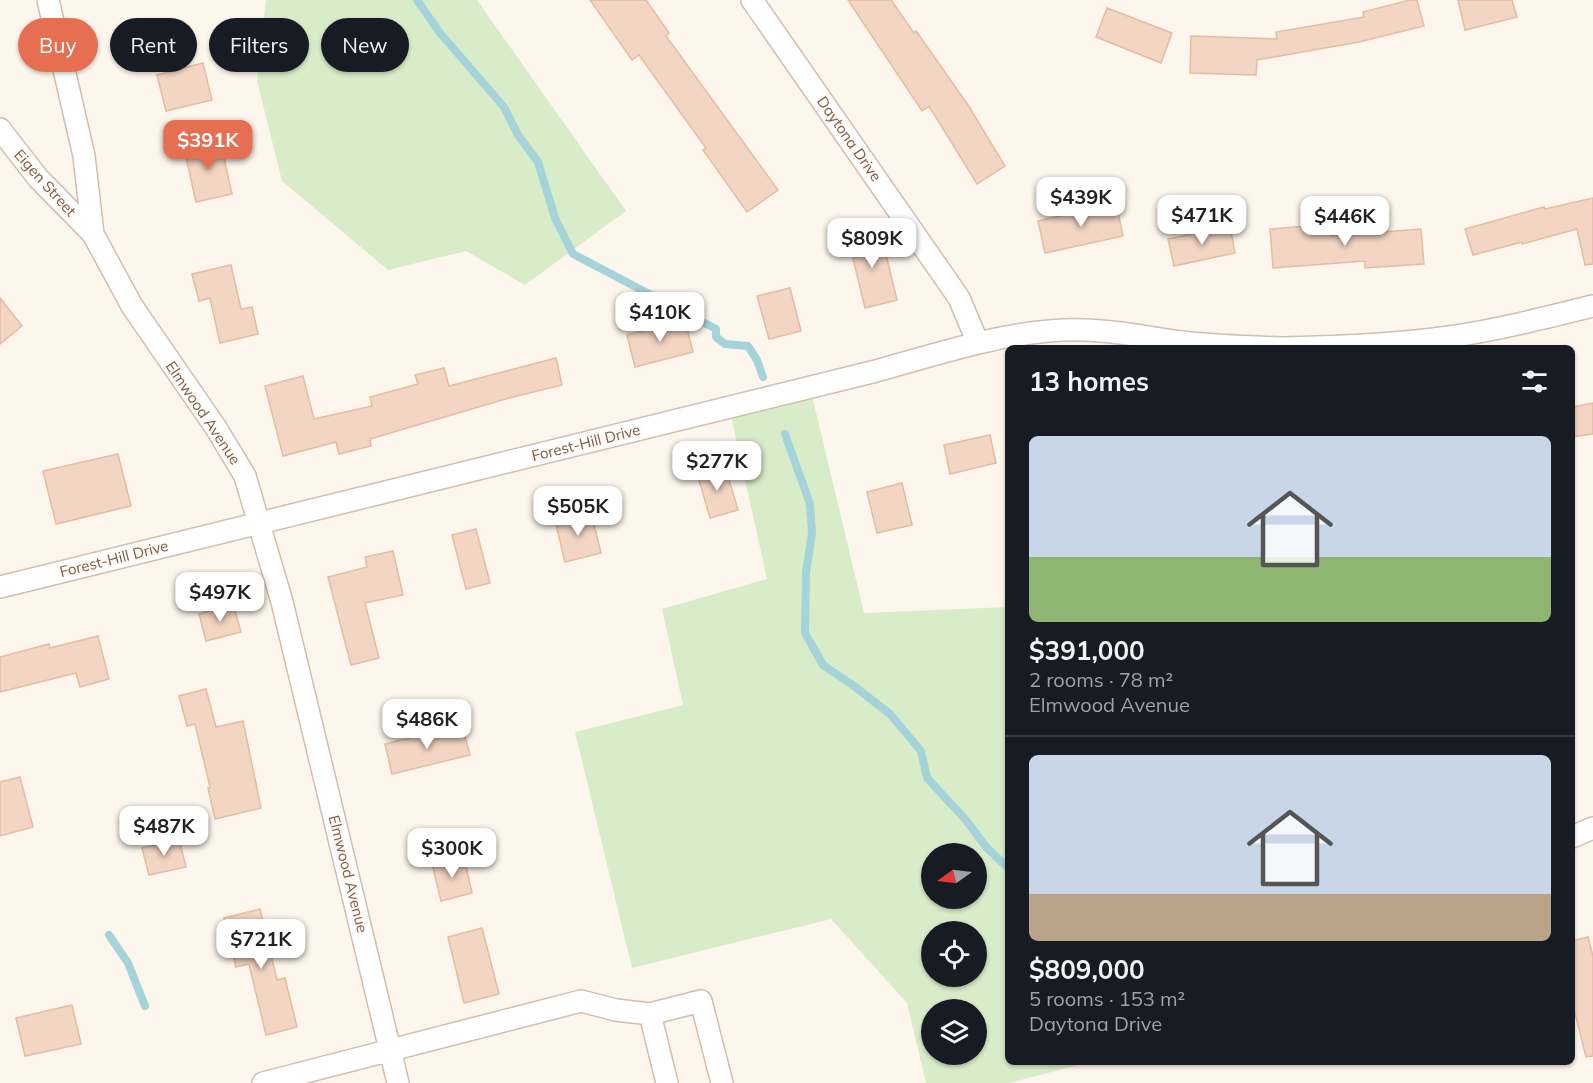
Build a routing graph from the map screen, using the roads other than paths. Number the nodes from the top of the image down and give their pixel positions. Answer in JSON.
{"nodes":[{"id":1,"x":48,"y":0,"type":"edge"},
{"id":2,"x":752,"y":0,"type":"edge"},
{"id":3,"x":0,"y":129,"type":"edge"},
{"id":4,"x":93,"y":234,"type":"junction"},
{"id":5,"x":1593,"y":306,"type":"edge"},
{"id":6,"x":978,"y":343,"type":"junction"},
{"id":7,"x":1215,"y":345,"type":"edge"},
{"id":8,"x":1356,"y":345,"type":"edge"},
{"id":9,"x":260,"y":523,"type":"junction"},
{"id":10,"x":0,"y":587,"type":"edge"},
{"id":11,"x":1593,"y":828,"type":"edge"},
{"id":12,"x":1575,"y":836,"type":"edge"},
{"id":13,"x":650,"y":1014,"type":"junction"},
{"id":14,"x":390,"y":1052,"type":"junction"},
{"id":15,"x":263,"y":1083,"type":"edge"},
{"id":16,"x":398,"y":1083,"type":"edge"},
{"id":17,"x":667,"y":1083,"type":"edge"},
{"id":18,"x":722,"y":1083,"type":"edge"}],
"edges":[{"from":1,"to":4,"type":"street","name":"Elmwood Avenue"},
{"from":2,"to":6,"type":"street","name":"Daytona Drive"},
{"from":3,"to":4,"type":"street","name":"Eigen Street"},
{"from":4,"to":9,"type":"street","name":"Elmwood Avenue"},
{"from":5,"to":8,"type":"street","name":"Forest-Hill Drive"},
{"from":6,"to":7,"type":"street","name":"Forest-Hill Drive"},
{"from":6,"to":9,"type":"street","name":"Forest-Hill Drive"},
{"from":9,"to":10,"type":"street","name":"Forest-Hill Drive"},
{"from":9,"to":14,"type":"street","name":"Elmwood Avenue"},
{"from":11,"to":12,"type":"street"},
{"from":13,"to":14,"type":"street"},
{"from":13,"to":17,"type":"street"},
{"from":13,"to":18,"type":"street"},
{"from":14,"to":15,"type":"street"},
{"from":14,"to":16,"type":"street","name":"Elmwood Avenue"}]}
